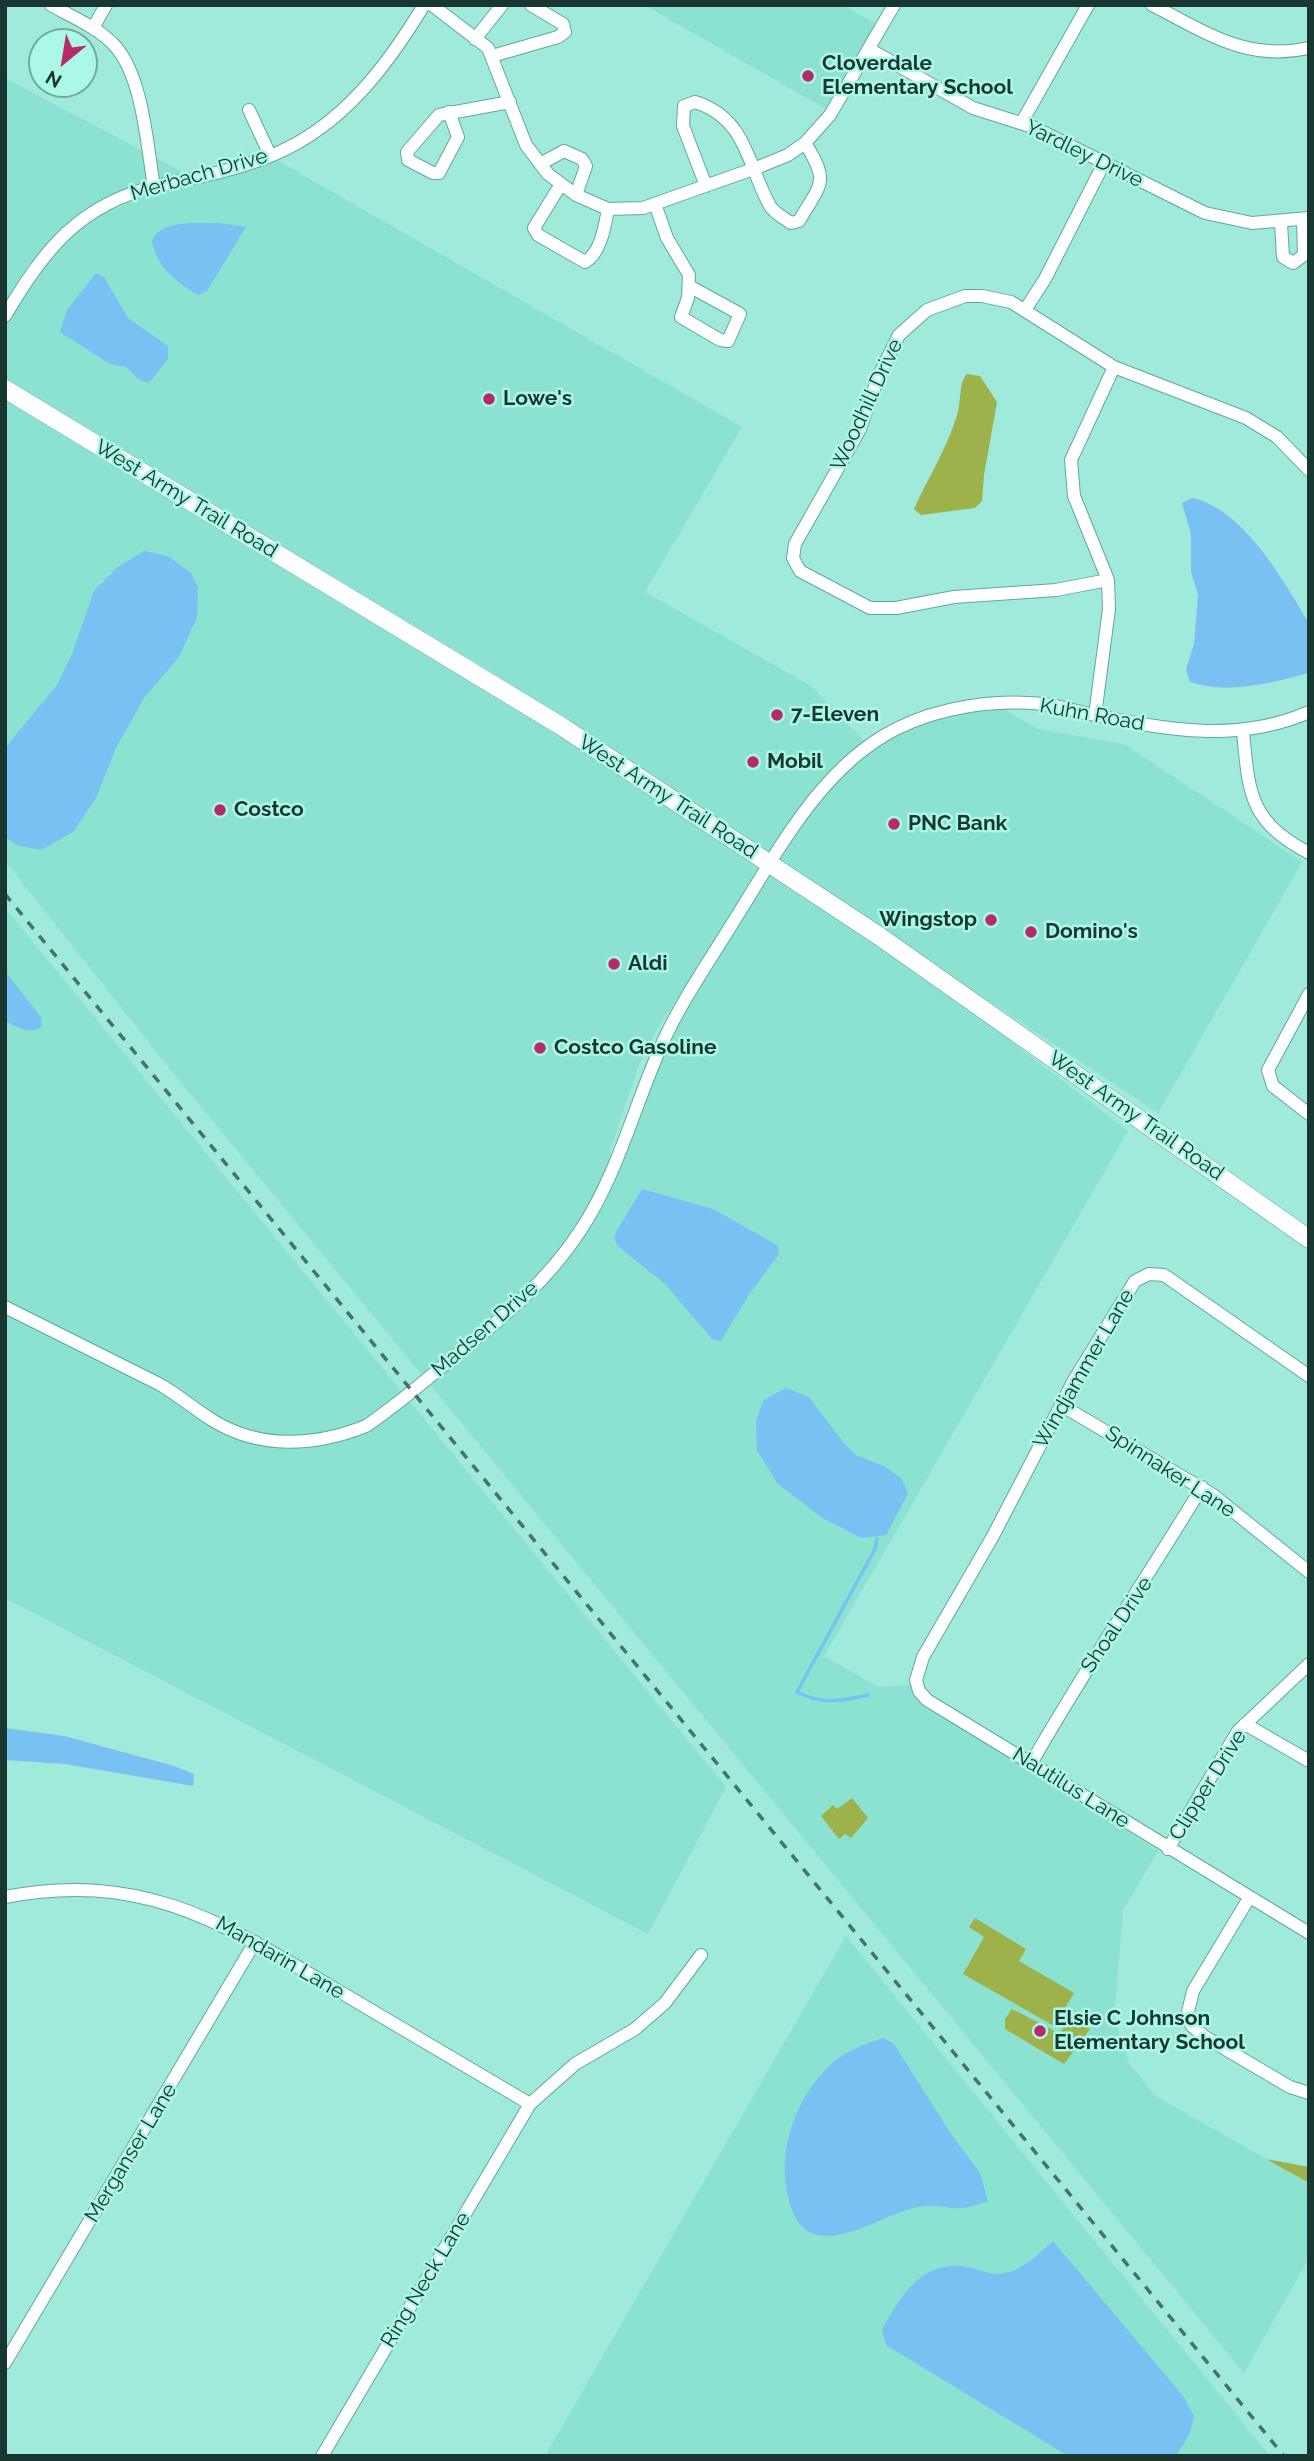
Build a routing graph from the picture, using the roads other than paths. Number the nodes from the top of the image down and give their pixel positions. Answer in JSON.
{"nodes":[{"id":1,"x":51,"y":5,"type":"edge"},
{"id":2,"x":106,"y":5,"type":"edge"},
{"id":3,"x":424,"y":5,"type":"edge"},
{"id":4,"x":432,"y":5,"type":"edge"},
{"id":5,"x":502,"y":5,"type":"edge"},
{"id":6,"x":531,"y":5,"type":"edge"},
{"id":7,"x":894,"y":5,"type":"edge"},
{"id":8,"x":1088,"y":5,"type":"edge"},
{"id":9,"x":1152,"y":5,"type":"edge"},
{"id":10,"x":91,"y":28,"type":"edge"},
{"id":11,"x":94,"y":28,"type":"edge"},
{"id":12,"x":98,"y":33,"type":"edge"},
{"id":13,"x":475,"y":39,"type":"junction"},
{"id":14,"x":869,"y":48,"type":"junction"},
{"id":15,"x":1309,"y":48,"type":"edge"},
{"id":16,"x":492,"y":56,"type":"junction"},
{"id":17,"x":510,"y":102,"type":"junction"},
{"id":18,"x":249,"y":110,"type":"dead end"},
{"id":19,"x":449,"y":112,"type":"junction"},
{"id":20,"x":1021,"y":122,"type":"junction"},
{"id":21,"x":805,"y":143,"type":"junction"},
{"id":22,"x":270,"y":155,"type":"junction"},
{"id":23,"x":1104,"y":163,"type":"junction"},
{"id":24,"x":540,"y":164,"type":"junction"},
{"id":25,"x":756,"y":168,"type":"junction"},
{"id":26,"x":561,"y":184,"type":"junction"},
{"id":27,"x":706,"y":186,"type":"junction"},
{"id":28,"x":155,"y":187,"type":"junction"},
{"id":29,"x":576,"y":195,"type":"junction"},
{"id":30,"x":655,"y":204,"type":"junction"},
{"id":31,"x":608,"y":209,"type":"junction"},
{"id":32,"x":1306,"y":219,"type":"edge"},
{"id":33,"x":1281,"y":223,"type":"junction"},
{"id":34,"x":689,"y":286,"type":"junction"},
{"id":35,"x":1025,"y":310,"type":"junction"},
{"id":36,"x":5,"y":316,"type":"edge"},
{"id":37,"x":1114,"y":367,"type":"junction"},
{"id":38,"x":5,"y":389,"type":"edge"},
{"id":39,"x":1309,"y":470,"type":"edge"},
{"id":40,"x":1108,"y":580,"type":"junction"},
{"id":41,"x":1309,"y":712,"type":"edge"},
{"id":42,"x":1096,"y":715,"type":"junction"},
{"id":43,"x":1243,"y":732,"type":"junction"},
{"id":44,"x":1309,"y":853,"type":"edge"},
{"id":45,"x":770,"y":864,"type":"junction"},
{"id":46,"x":1309,"y":994,"type":"edge"},
{"id":47,"x":1309,"y":1114,"type":"edge"},
{"id":48,"x":1309,"y":1239,"type":"edge"},
{"id":49,"x":5,"y":1307,"type":"edge"},
{"id":50,"x":1309,"y":1376,"type":"edge"},
{"id":51,"x":1060,"y":1405,"type":"junction"},
{"id":52,"x":1202,"y":1488,"type":"junction"},
{"id":53,"x":1309,"y":1572,"type":"edge"},
{"id":54,"x":954,"y":1603,"type":"joint"},
{"id":55,"x":1309,"y":1664,"type":"edge"},
{"id":56,"x":1245,"y":1724,"type":"junction"},
{"id":57,"x":1309,"y":1761,"type":"edge"},
{"id":58,"x":1032,"y":1762,"type":"junction"},
{"id":59,"x":1168,"y":1849,"type":"junction"},
{"id":60,"x":5,"y":1898,"type":"edge"},
{"id":61,"x":1249,"y":1898,"type":"junction"},
{"id":62,"x":1309,"y":1933,"type":"edge"},
{"id":63,"x":255,"y":1942,"type":"junction"},
{"id":64,"x":701,"y":1955,"type":"dead end"},
{"id":65,"x":1309,"y":2093,"type":"edge"},
{"id":66,"x":530,"y":2104,"type":"junction"},
{"id":67,"x":5,"y":2362,"type":"edge"},
{"id":68,"x":323,"y":2456,"type":"edge"}],
"edges":[{"from":1,"to":10,"type":"street"},
{"from":2,"to":11,"type":"street"},
{"from":3,"to":22,"type":"street","name":"Merbach Drive"},
{"from":4,"to":13,"type":"street"},
{"from":5,"to":13,"type":"street"},
{"from":6,"to":16,"type":"street"},
{"from":7,"to":14,"type":"street"},
{"from":8,"to":20,"type":"street"},
{"from":9,"to":15,"type":"street"},
{"from":12,"to":28,"type":"street"},
{"from":13,"to":16,"type":"street"},
{"from":14,"to":20,"type":"street","name":"Yardley Drive"},
{"from":14,"to":21,"type":"street"},
{"from":16,"to":17,"type":"street"},
{"from":17,"to":19,"type":"street"},
{"from":17,"to":24,"type":"street"},
{"from":18,"to":22,"type":"street"},
{"from":19,"to":19,"type":"street"},
{"from":20,"to":23,"type":"street","name":"Yardley Drive"},
{"from":21,"to":25,"type":"street"},
{"from":21,"to":25,"type":"street"},
{"from":22,"to":28,"type":"street","name":"Merbach Drive"},
{"from":23,"to":33,"type":"street","name":"Yardley Drive"},
{"from":23,"to":35,"type":"street"},
{"from":24,"to":26,"type":"street"},
{"from":24,"to":29,"type":"street"},
{"from":25,"to":27,"type":"street"},
{"from":25,"to":27,"type":"street"},
{"from":26,"to":29,"type":"street"},
{"from":26,"to":31,"type":"street"},
{"from":27,"to":30,"type":"street"},
{"from":28,"to":36,"type":"street","name":"Merbach Drive"},
{"from":29,"to":31,"type":"street"},
{"from":30,"to":31,"type":"street"},
{"from":30,"to":34,"type":"street"},
{"from":32,"to":33,"type":"street","name":"Yardley Drive"},
{"from":32,"to":33,"type":"street"},
{"from":34,"to":34,"type":"street"},
{"from":35,"to":37,"type":"street","name":"Woodhill Drive"},
{"from":35,"to":40,"type":"street","name":"Woodhill Drive"},
{"from":37,"to":39,"type":"street","name":"Woodhill Drive"},
{"from":37,"to":40,"type":"street"},
{"from":38,"to":45,"type":"main road","name":"West Army Trail Road"},
{"from":40,"to":42,"type":"street"},
{"from":41,"to":43,"type":"street","name":"Kuhn Road"},
{"from":42,"to":43,"type":"street","name":"Kuhn Road"},
{"from":42,"to":45,"type":"street","name":"Kuhn Road"},
{"from":43,"to":44,"type":"street"},
{"from":45,"to":48,"type":"main road","name":"West Army Trail Road"},
{"from":45,"to":49,"type":"street","name":"Madsen Drive"},
{"from":46,"to":47,"type":"street"},
{"from":50,"to":51,"type":"street","name":"Windjammer Lane"},
{"from":51,"to":52,"type":"street","name":"Spinnaker Lane"},
{"from":51,"to":54,"type":"street","name":"Windjammer Lane"},
{"from":52,"to":53,"type":"street","name":"Spinnaker Lane"},
{"from":52,"to":58,"type":"street","name":"Shoal Drive"},
{"from":54,"to":58,"type":"street","name":"Nautilus Lane"},
{"from":55,"to":56,"type":"street","name":"Clipper Drive"},
{"from":56,"to":57,"type":"street"},
{"from":56,"to":59,"type":"street","name":"Clipper Drive"},
{"from":58,"to":59,"type":"street","name":"Nautilus Lane"},
{"from":59,"to":61,"type":"street","name":"Nautilus Lane"},
{"from":60,"to":63,"type":"street","name":"Mandarin Lane"},
{"from":61,"to":62,"type":"street","name":"Nautilus Lane"},
{"from":61,"to":65,"type":"street"},
{"from":63,"to":66,"type":"street","name":"Mandarin Lane"},
{"from":63,"to":67,"type":"street","name":"Merganser Lane"},
{"from":64,"to":66,"type":"street","name":"Ring Neck Lane"},
{"from":66,"to":68,"type":"street","name":"Ring Neck Lane"}]}
